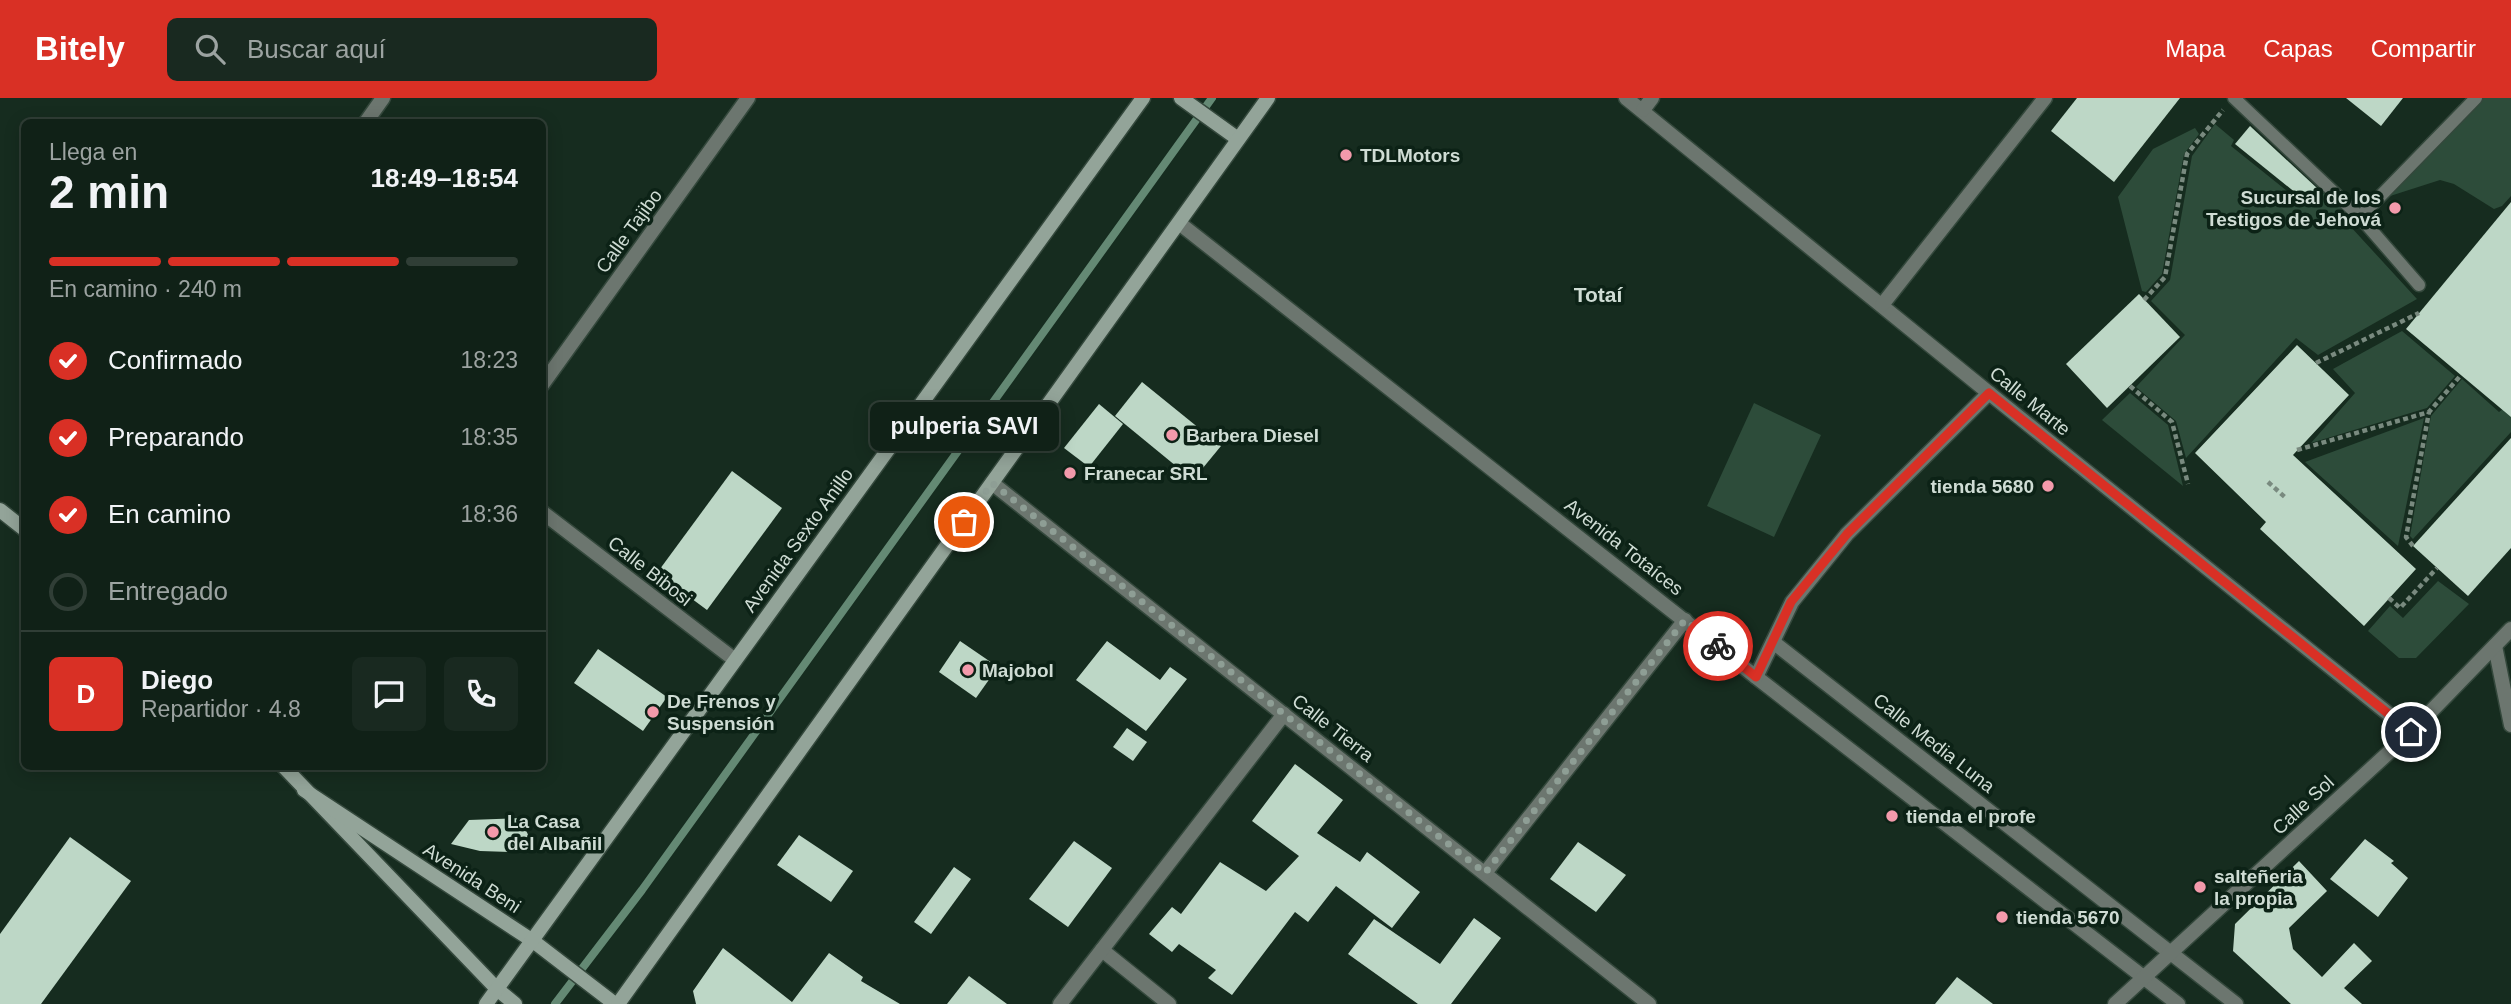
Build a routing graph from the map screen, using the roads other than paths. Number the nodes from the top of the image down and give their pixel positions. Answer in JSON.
{"nodes":[{"id":1,"x":383,"y":98,"type":"edge"},
{"id":2,"x":748,"y":98,"type":"edge"},
{"id":3,"x":1143,"y":98,"type":"edge"},
{"id":4,"x":1268,"y":98,"type":"edge"},
{"id":5,"x":1626,"y":98,"type":"edge"},
{"id":6,"x":1653,"y":98,"type":"edge"},
{"id":7,"x":2045,"y":98,"type":"edge"},
{"id":8,"x":2476,"y":98,"type":"edge"},
{"id":9,"x":1183,"y":100,"type":"edge"},
{"id":10,"x":2229,"y":103,"type":"edge"},
{"id":11,"x":1643,"y":110,"type":"junction"},
{"id":12,"x":368,"y":119,"type":"edge"},
{"id":13,"x":1238,"y":139,"type":"junction"},
{"id":14,"x":2360,"y":217,"type":"junction"},
{"id":15,"x":1180,"y":223,"type":"junction"},
{"id":16,"x":2419,"y":285,"type":"dead end"},
{"id":17,"x":1882,"y":305,"type":"junction"},
{"id":18,"x":546,"y":380,"type":"edge"},
{"id":19,"x":1989,"y":393,"type":"junction"},
{"id":20,"x":992,"y":483,"type":"junction"},
{"id":21,"x":0,"y":510,"type":"edge"},
{"id":22,"x":546,"y":515,"type":"edge"},
{"id":23,"x":21,"y":528,"type":"edge"},
{"id":24,"x":1685,"y":620,"type":"junction"},
{"id":25,"x":2511,"y":629,"type":"edge"},
{"id":26,"x":1773,"y":642,"type":"junction"},
{"id":27,"x":2495,"y":646,"type":"junction"},
{"id":28,"x":735,"y":660,"type":"junction"},
{"id":29,"x":1756,"y":677,"type":"junction"},
{"id":30,"x":1284,"y":714,"type":"junction"},
{"id":31,"x":2511,"y":725,"type":"edge"},
{"id":32,"x":2411,"y":732,"type":"junction"},
{"id":33,"x":286,"y":770,"type":"edge"},
{"id":34,"x":303,"y":790,"type":"junction"},
{"id":35,"x":1485,"y":873,"type":"junction"},
{"id":36,"x":533,"y":941,"type":"junction"},
{"id":37,"x":1102,"y":950,"type":"junction"},
{"id":38,"x":2171,"y":953,"type":"junction"},
{"id":39,"x":2145,"y":978,"type":"junction"},
{"id":40,"x":506,"y":997,"type":"edge"},
{"id":41,"x":486,"y":1004,"type":"edge"},
{"id":42,"x":616,"y":1004,"type":"edge"},
{"id":43,"x":1060,"y":1004,"type":"edge"},
{"id":44,"x":1170,"y":1004,"type":"edge"},
{"id":45,"x":1649,"y":1004,"type":"edge"},
{"id":46,"x":2115,"y":1004,"type":"edge"},
{"id":47,"x":2178,"y":1004,"type":"edge"},
{"id":48,"x":2236,"y":1004,"type":"edge"}],
"edges":[{"from":1,"to":12,"type":"street"},
{"from":2,"to":18,"type":"street","name":"Calle Tajibo"},
{"from":3,"to":28,"type":"main road","name":"Avenida Sexto Anillo"},
{"from":4,"to":13,"type":"main road"},
{"from":5,"to":11,"type":"street","name":"Calle Marte"},
{"from":6,"to":11,"type":"street"},
{"from":7,"to":17,"type":"street"},
{"from":8,"to":14,"type":"lane"},
{"from":9,"to":13,"type":"main road"},
{"from":10,"to":14,"type":"lane"},
{"from":11,"to":17,"type":"street","name":"Calle Marte"},
{"from":13,"to":15,"type":"main road"},
{"from":14,"to":16,"type":"lane"},
{"from":15,"to":20,"type":"main road"},
{"from":15,"to":24,"type":"street","name":"Avenida Totaíces"},
{"from":17,"to":19,"type":"street","name":"Calle Marte"},
{"from":19,"to":26,"type":"street"},
{"from":19,"to":32,"type":"street","name":"Calle Marte"},
{"from":20,"to":30,"type":"street","name":"Calle Tierra"},
{"from":20,"to":42,"type":"main road"},
{"from":21,"to":23,"type":"main road"},
{"from":22,"to":28,"type":"street","name":"Calle Bibosi"},
{"from":24,"to":29,"type":"street","name":"Avenida Totaíces"},
{"from":24,"to":35,"type":"street"},
{"from":25,"to":27,"type":"street","name":"Calle Sol"},
{"from":26,"to":29,"type":"street"},
{"from":26,"to":38,"type":"street","name":"Calle Media Luna"},
{"from":27,"to":31,"type":"street"},
{"from":27,"to":32,"type":"street","name":"Calle Sol"},
{"from":28,"to":36,"type":"main road","name":"Avenida Sexto Anillo"},
{"from":29,"to":39,"type":"street","name":"Avenida Totaíces"},
{"from":30,"to":35,"type":"street","name":"Calle Tierra"},
{"from":30,"to":37,"type":"street"},
{"from":32,"to":38,"type":"street","name":"Calle Sol"},
{"from":33,"to":34,"type":"main road","name":"Avenida Beni"},
{"from":34,"to":36,"type":"main road","name":"Avenida Beni"},
{"from":34,"to":40,"type":"main road","name":"Avenida Beni"},
{"from":35,"to":45,"type":"street","name":"Calle Tierra"},
{"from":36,"to":40,"type":"main road","name":"Avenida Sexto Anillo"},
{"from":36,"to":42,"type":"main road","name":"Avenida Beni"},
{"from":37,"to":43,"type":"street"},
{"from":37,"to":44,"type":"street"},
{"from":38,"to":39,"type":"street","name":"Calle Sol"},
{"from":38,"to":48,"type":"street","name":"Calle Media Luna"},
{"from":39,"to":46,"type":"street","name":"Calle Sol"},
{"from":39,"to":47,"type":"street","name":"Avenida Totaíces"},
{"from":40,"to":41,"type":"main road","name":"Avenida Sexto Anillo"}]}
